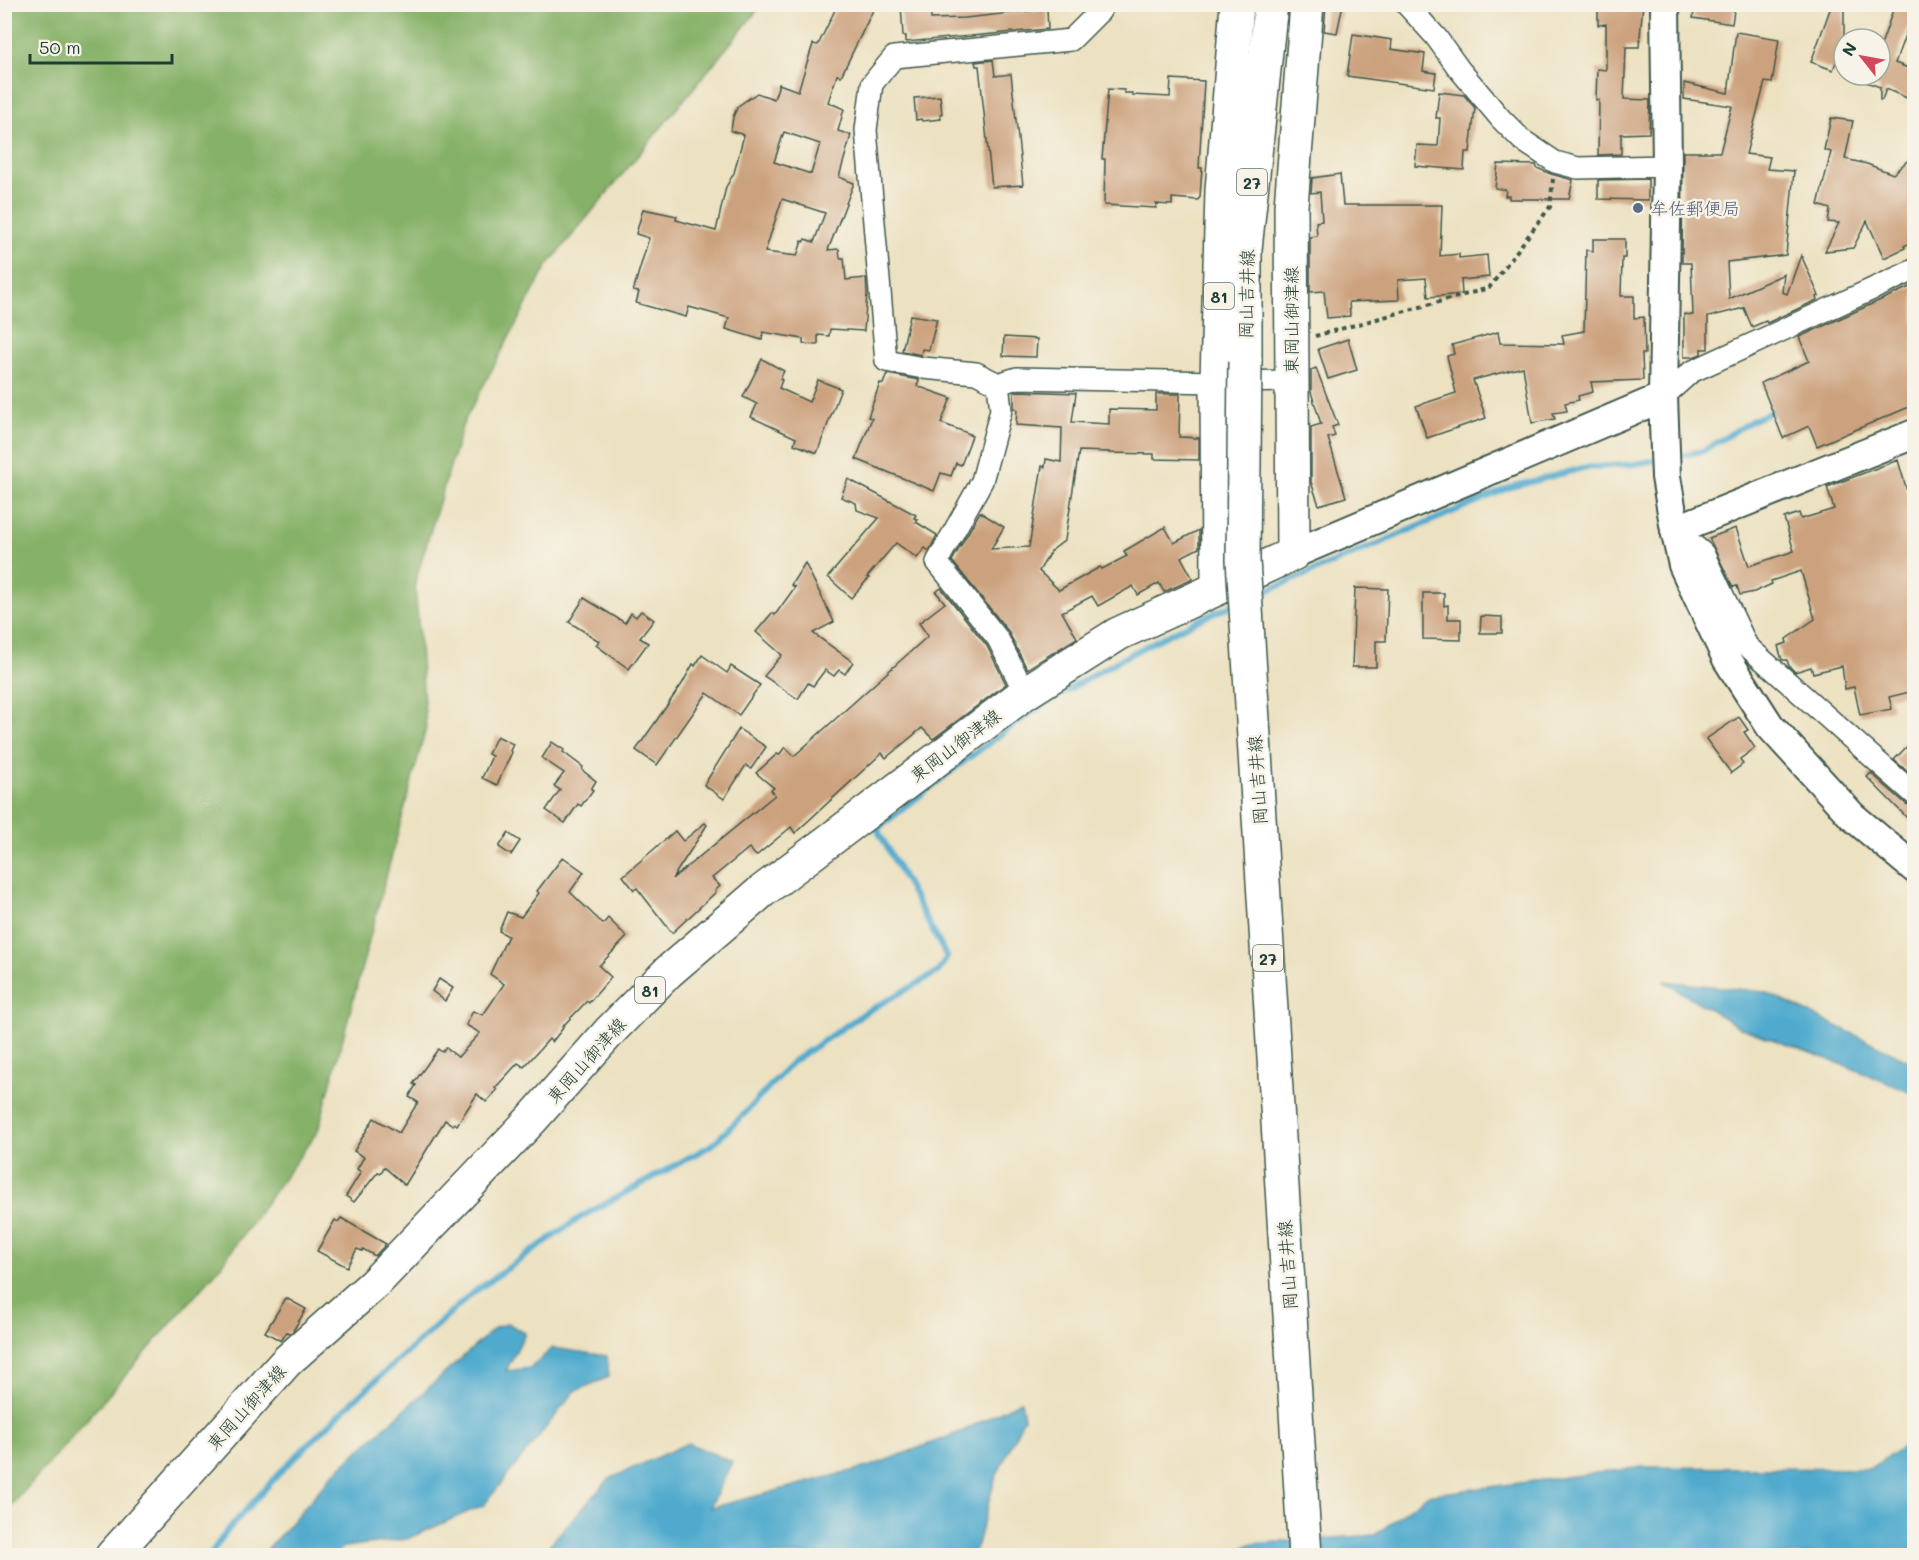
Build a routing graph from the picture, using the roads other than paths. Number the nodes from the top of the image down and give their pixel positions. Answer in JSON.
{"nodes":[{"id":1,"x":1104,"y":4,"type":"edge"},
{"id":2,"x":1237,"y":4,"type":"edge"},
{"id":3,"x":1271,"y":4,"type":"edge"},
{"id":4,"x":1307,"y":4,"type":"edge"},
{"id":5,"x":1406,"y":4,"type":"edge"},
{"id":6,"x":1665,"y":4,"type":"edge"},
{"id":7,"x":1667,"y":166,"type":"junction"},
{"id":8,"x":1914,"y":270,"type":"edge"},
{"id":9,"x":1291,"y":381,"type":"junction"},
{"id":10,"x":1217,"y":382,"type":"junction"},
{"id":11,"x":998,"y":384,"type":"junction"},
{"id":12,"x":1663,"y":410,"type":"junction"},
{"id":13,"x":1914,"y":434,"type":"edge"},
{"id":14,"x":1675,"y":530,"type":"junction"},
{"id":15,"x":1293,"y":554,"type":"junction"},
{"id":16,"x":1218,"y":587,"type":"junction"},
{"id":17,"x":1026,"y":693,"type":"junction"},
{"id":18,"x":1914,"y":794,"type":"edge"},
{"id":19,"x":1914,"y":868,"type":"edge"},
{"id":20,"x":112,"y":1556,"type":"edge"},
{"id":21,"x":1305,"y":1556,"type":"edge"}],
"edges":[{"from":1,"to":11,"type":"street"},
{"from":2,"to":10,"type":"main road","number":"81"},
{"from":3,"to":21,"type":"main road","name":"岡山吉井線","number":"27","bridge":true},
{"from":4,"to":9,"type":"main road","name":"東岡山御津線"},
{"from":5,"to":7,"type":"street"},
{"from":6,"to":7,"type":"street"},
{"from":7,"to":12,"type":"street"},
{"from":8,"to":12,"type":"street"},
{"from":9,"to":10,"type":"street"},
{"from":9,"to":15,"type":"main road","name":"東岡山御津線"},
{"from":10,"to":11,"type":"street"},
{"from":10,"to":16,"type":"main road","number":"81"},
{"from":11,"to":17,"type":"street"},
{"from":12,"to":14,"type":"street"},
{"from":12,"to":15,"type":"street"},
{"from":13,"to":14,"type":"street"},
{"from":14,"to":18,"type":"street"},
{"from":14,"to":19,"type":"street"},
{"from":15,"to":16,"type":"main road","name":"東岡山御津線","number":"81"},
{"from":16,"to":17,"type":"main road","name":"東岡山御津線","number":"81"},
{"from":17,"to":20,"type":"main road","name":"東岡山御津線","number":"81"}]}
